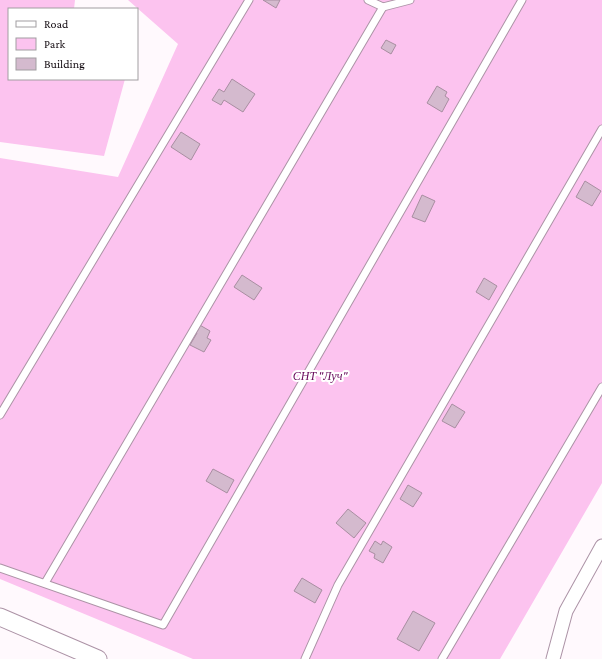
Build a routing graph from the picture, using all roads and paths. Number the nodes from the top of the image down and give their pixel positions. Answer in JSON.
{"nodes":[{"id":1,"x":249,"y":0,"type":"edge"},
{"id":2,"x":368,"y":0,"type":"edge"},
{"id":3,"x":410,"y":0,"type":"edge"},
{"id":4,"x":522,"y":0,"type":"edge"},
{"id":5,"x":382,"y":7,"type":"junction"},
{"id":6,"x":602,"y":130,"type":"edge"},
{"id":7,"x":602,"y":387,"type":"edge"},
{"id":8,"x":0,"y":415,"type":"edge"},
{"id":9,"x":602,"y":546,"type":"edge"},
{"id":10,"x":0,"y":568,"type":"edge"},
{"id":11,"x":44,"y":583,"type":"junction"},
{"id":12,"x":0,"y":617,"type":"edge"},
{"id":13,"x":98,"y":659,"type":"edge"},
{"id":14,"x":304,"y":659,"type":"edge"},
{"id":15,"x":442,"y":659,"type":"edge"},
{"id":16,"x":553,"y":659,"type":"edge"}],
"edges":[{"from":1,"to":8,"type":"lane"},
{"from":2,"to":5,"type":"lane"},
{"from":3,"to":5,"type":"lane"},
{"from":4,"to":11,"type":"lane"},
{"from":5,"to":11,"type":"lane"},
{"from":6,"to":14,"type":"lane"},
{"from":7,"to":15,"type":"lane"},
{"from":9,"to":16,"type":"street"},
{"from":10,"to":11,"type":"lane"},
{"from":12,"to":13,"type":"street"}]}
